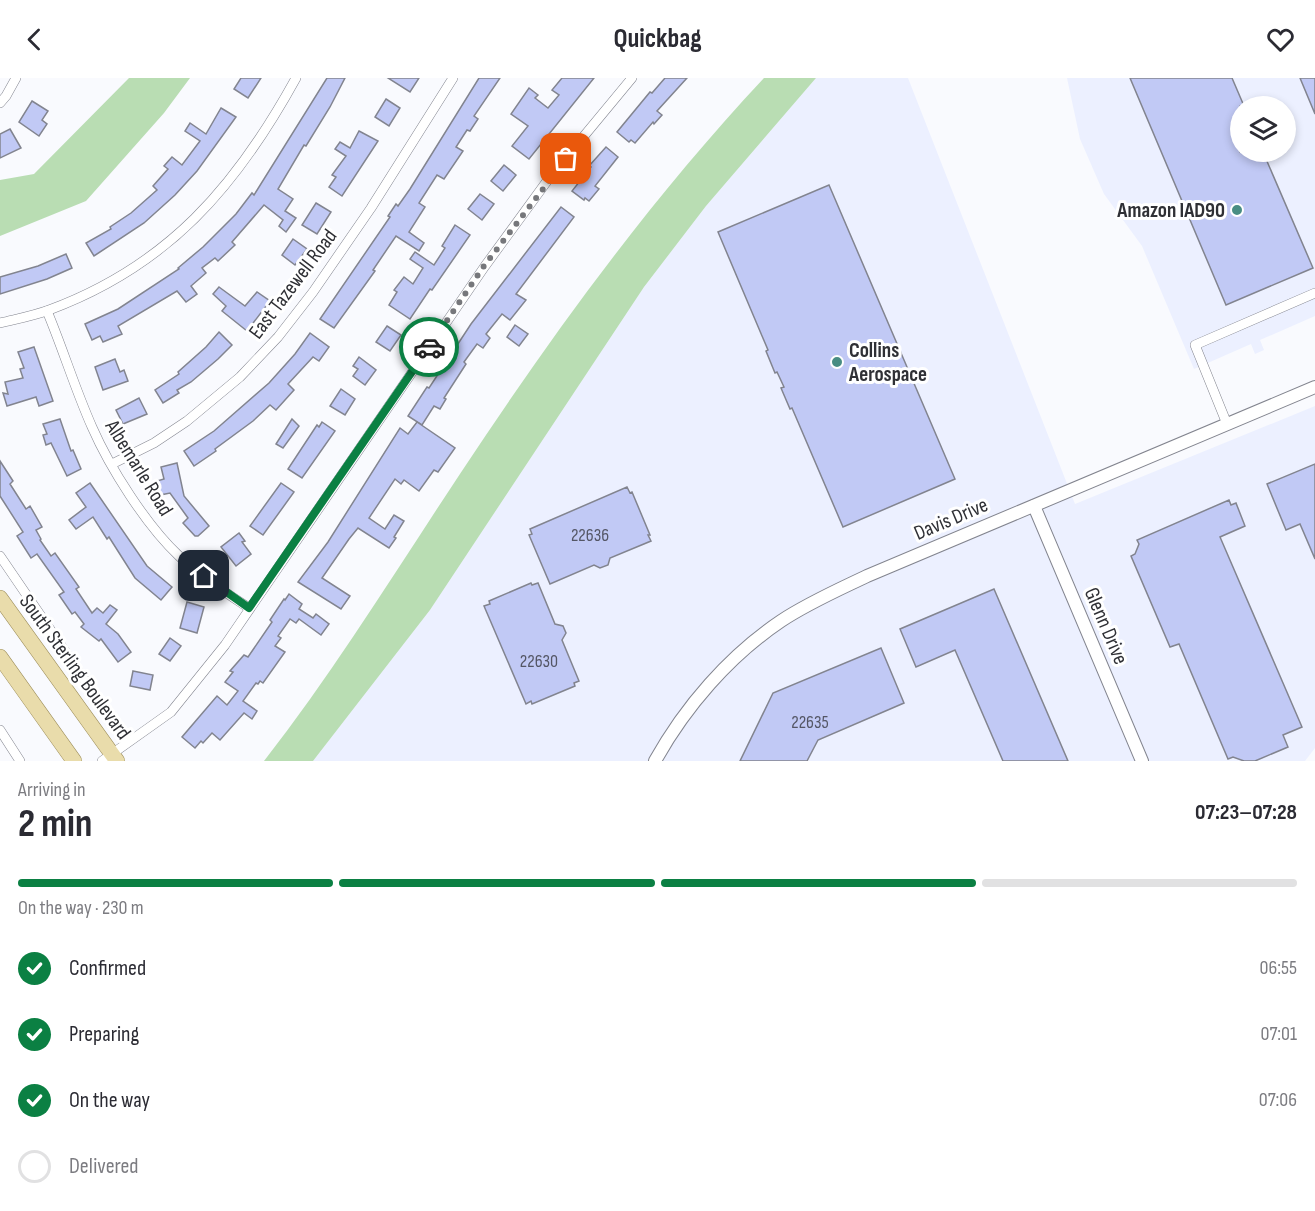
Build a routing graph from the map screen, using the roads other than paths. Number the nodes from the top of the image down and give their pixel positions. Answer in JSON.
{"nodes":[{"id":1,"x":16,"y":78,"type":"edge"},
{"id":2,"x":296,"y":78,"type":"edge"},
{"id":3,"x":453,"y":78,"type":"edge"},
{"id":4,"x":632,"y":78,"type":"edge"},
{"id":5,"x":0,"y":103,"type":"edge"},
{"id":6,"x":1315,"y":293,"type":"edge"},
{"id":7,"x":47,"y":311,"type":"junction"},
{"id":8,"x":0,"y":323,"type":"edge"},
{"id":9,"x":1315,"y":387,"type":"edge"},
{"id":10,"x":1227,"y":424,"type":"junction"},
{"id":11,"x":112,"y":464,"type":"junction"},
{"id":12,"x":1034,"y":506,"type":"junction"},
{"id":13,"x":0,"y":556,"type":"edge"},
{"id":14,"x":0,"y":598,"type":"edge"},
{"id":15,"x":249,"y":608,"type":"junction"},
{"id":16,"x":0,"y":657,"type":"edge"},
{"id":17,"x":0,"y":730,"type":"edge"},
{"id":18,"x":127,"y":742,"type":"junction"},
{"id":19,"x":110,"y":758,"type":"edge"},
{"id":20,"x":20,"y":761,"type":"edge"},
{"id":21,"x":74,"y":761,"type":"edge"},
{"id":22,"x":655,"y":761,"type":"edge"},
{"id":23,"x":1143,"y":761,"type":"edge"}],
"edges":[{"from":1,"to":5,"type":"street"},
{"from":2,"to":7,"type":"street"},
{"from":3,"to":11,"type":"street","name":"East Tazewell Road"},
{"from":4,"to":15,"type":"street"},
{"from":6,"to":10,"type":"street"},
{"from":7,"to":8,"type":"street"},
{"from":7,"to":11,"type":"street","name":"Albemarle Road"},
{"from":9,"to":10,"type":"street","name":"Davis Drive"},
{"from":10,"to":12,"type":"street","name":"Davis Drive"},
{"from":11,"to":15,"type":"street","name":"Albemarle Road"},
{"from":12,"to":22,"type":"street","name":"Davis Drive"},
{"from":12,"to":23,"type":"street","name":"Glenn Drive"},
{"from":13,"to":18,"type":"street"},
{"from":14,"to":19,"type":"main road","name":"South Sterling Boulevard"},
{"from":15,"to":18,"type":"street"},
{"from":16,"to":21,"type":"main road"},
{"from":17,"to":20,"type":"street"},
{"from":18,"to":19,"type":"street"}]}
